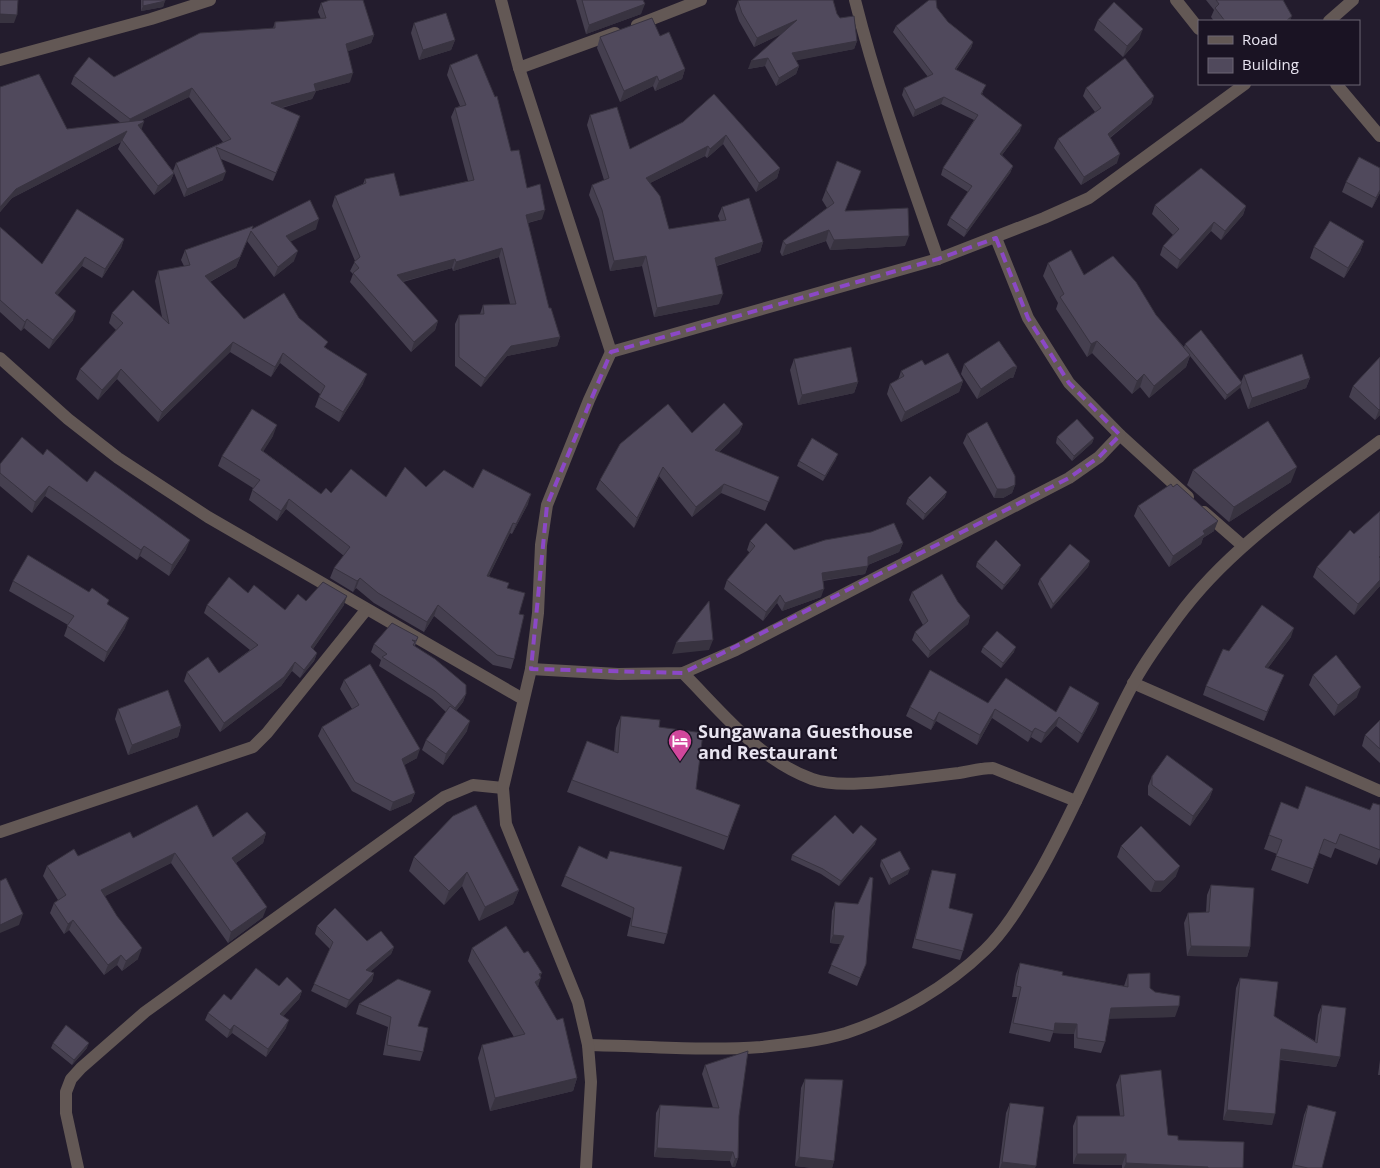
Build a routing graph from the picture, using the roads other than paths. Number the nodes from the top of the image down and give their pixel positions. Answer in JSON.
{"nodes":[{"id":1,"x":210,"y":0,"type":"edge"},
{"id":2,"x":501,"y":0,"type":"edge"},
{"id":3,"x":701,"y":0,"type":"edge"},
{"id":4,"x":855,"y":0,"type":"edge"},
{"id":5,"x":1176,"y":0,"type":"edge"},
{"id":6,"x":1353,"y":0,"type":"edge"},
{"id":7,"x":1330,"y":20,"type":"edge"},
{"id":8,"x":1198,"y":29,"type":"edge"},
{"id":9,"x":0,"y":60,"type":"edge"},
{"id":10,"x":519,"y":68,"type":"junction"},
{"id":11,"x":1241,"y":85,"type":"edge"},
{"id":12,"x":1337,"y":85,"type":"edge"},
{"id":13,"x":1380,"y":136,"type":"edge"},
{"id":14,"x":996,"y":238,"type":"junction"},
{"id":15,"x":938,"y":259,"type":"junction"},
{"id":16,"x":611,"y":352,"type":"junction"},
{"id":17,"x":0,"y":358,"type":"edge"},
{"id":18,"x":1120,"y":434,"type":"junction"},
{"id":19,"x":1380,"y":441,"type":"edge"},
{"id":20,"x":1243,"y":546,"type":"junction"},
{"id":21,"x":366,"y":610,"type":"junction"},
{"id":22,"x":531,"y":669,"type":"junction"},
{"id":23,"x":683,"y":673,"type":"junction"},
{"id":24,"x":1133,"y":683,"type":"junction"},
{"id":25,"x":523,"y":700,"type":"junction"},
{"id":26,"x":503,"y":788,"type":"junction"},
{"id":27,"x":1380,"y":791,"type":"edge"},
{"id":28,"x":1076,"y":801,"type":"junction"},
{"id":29,"x":0,"y":832,"type":"edge"},
{"id":30,"x":588,"y":1045,"type":"junction"},
{"id":31,"x":78,"y":1168,"type":"edge"},
{"id":32,"x":586,"y":1168,"type":"edge"}],
"edges":[{"from":1,"to":9,"type":"street"},
{"from":2,"to":10,"type":"street"},
{"from":3,"to":10,"type":"street"},
{"from":4,"to":15,"type":"street"},
{"from":5,"to":8,"type":"street"},
{"from":6,"to":7,"type":"street"},
{"from":10,"to":16,"type":"street"},
{"from":11,"to":14,"type":"street"},
{"from":12,"to":13,"type":"street"},
{"from":14,"to":15,"type":"street"},
{"from":14,"to":18,"type":"street"},
{"from":15,"to":16,"type":"street"},
{"from":16,"to":22,"type":"street"},
{"from":17,"to":21,"type":"street"},
{"from":18,"to":20,"type":"street"},
{"from":18,"to":23,"type":"street"},
{"from":19,"to":20,"type":"street"},
{"from":20,"to":24,"type":"street"},
{"from":21,"to":25,"type":"street"},
{"from":21,"to":29,"type":"street"},
{"from":22,"to":23,"type":"street"},
{"from":22,"to":25,"type":"street"},
{"from":23,"to":28,"type":"street"},
{"from":24,"to":27,"type":"street"},
{"from":24,"to":28,"type":"street"},
{"from":25,"to":26,"type":"street"},
{"from":26,"to":30,"type":"street"},
{"from":26,"to":31,"type":"street"},
{"from":28,"to":30,"type":"street"},
{"from":30,"to":32,"type":"street"}]}
